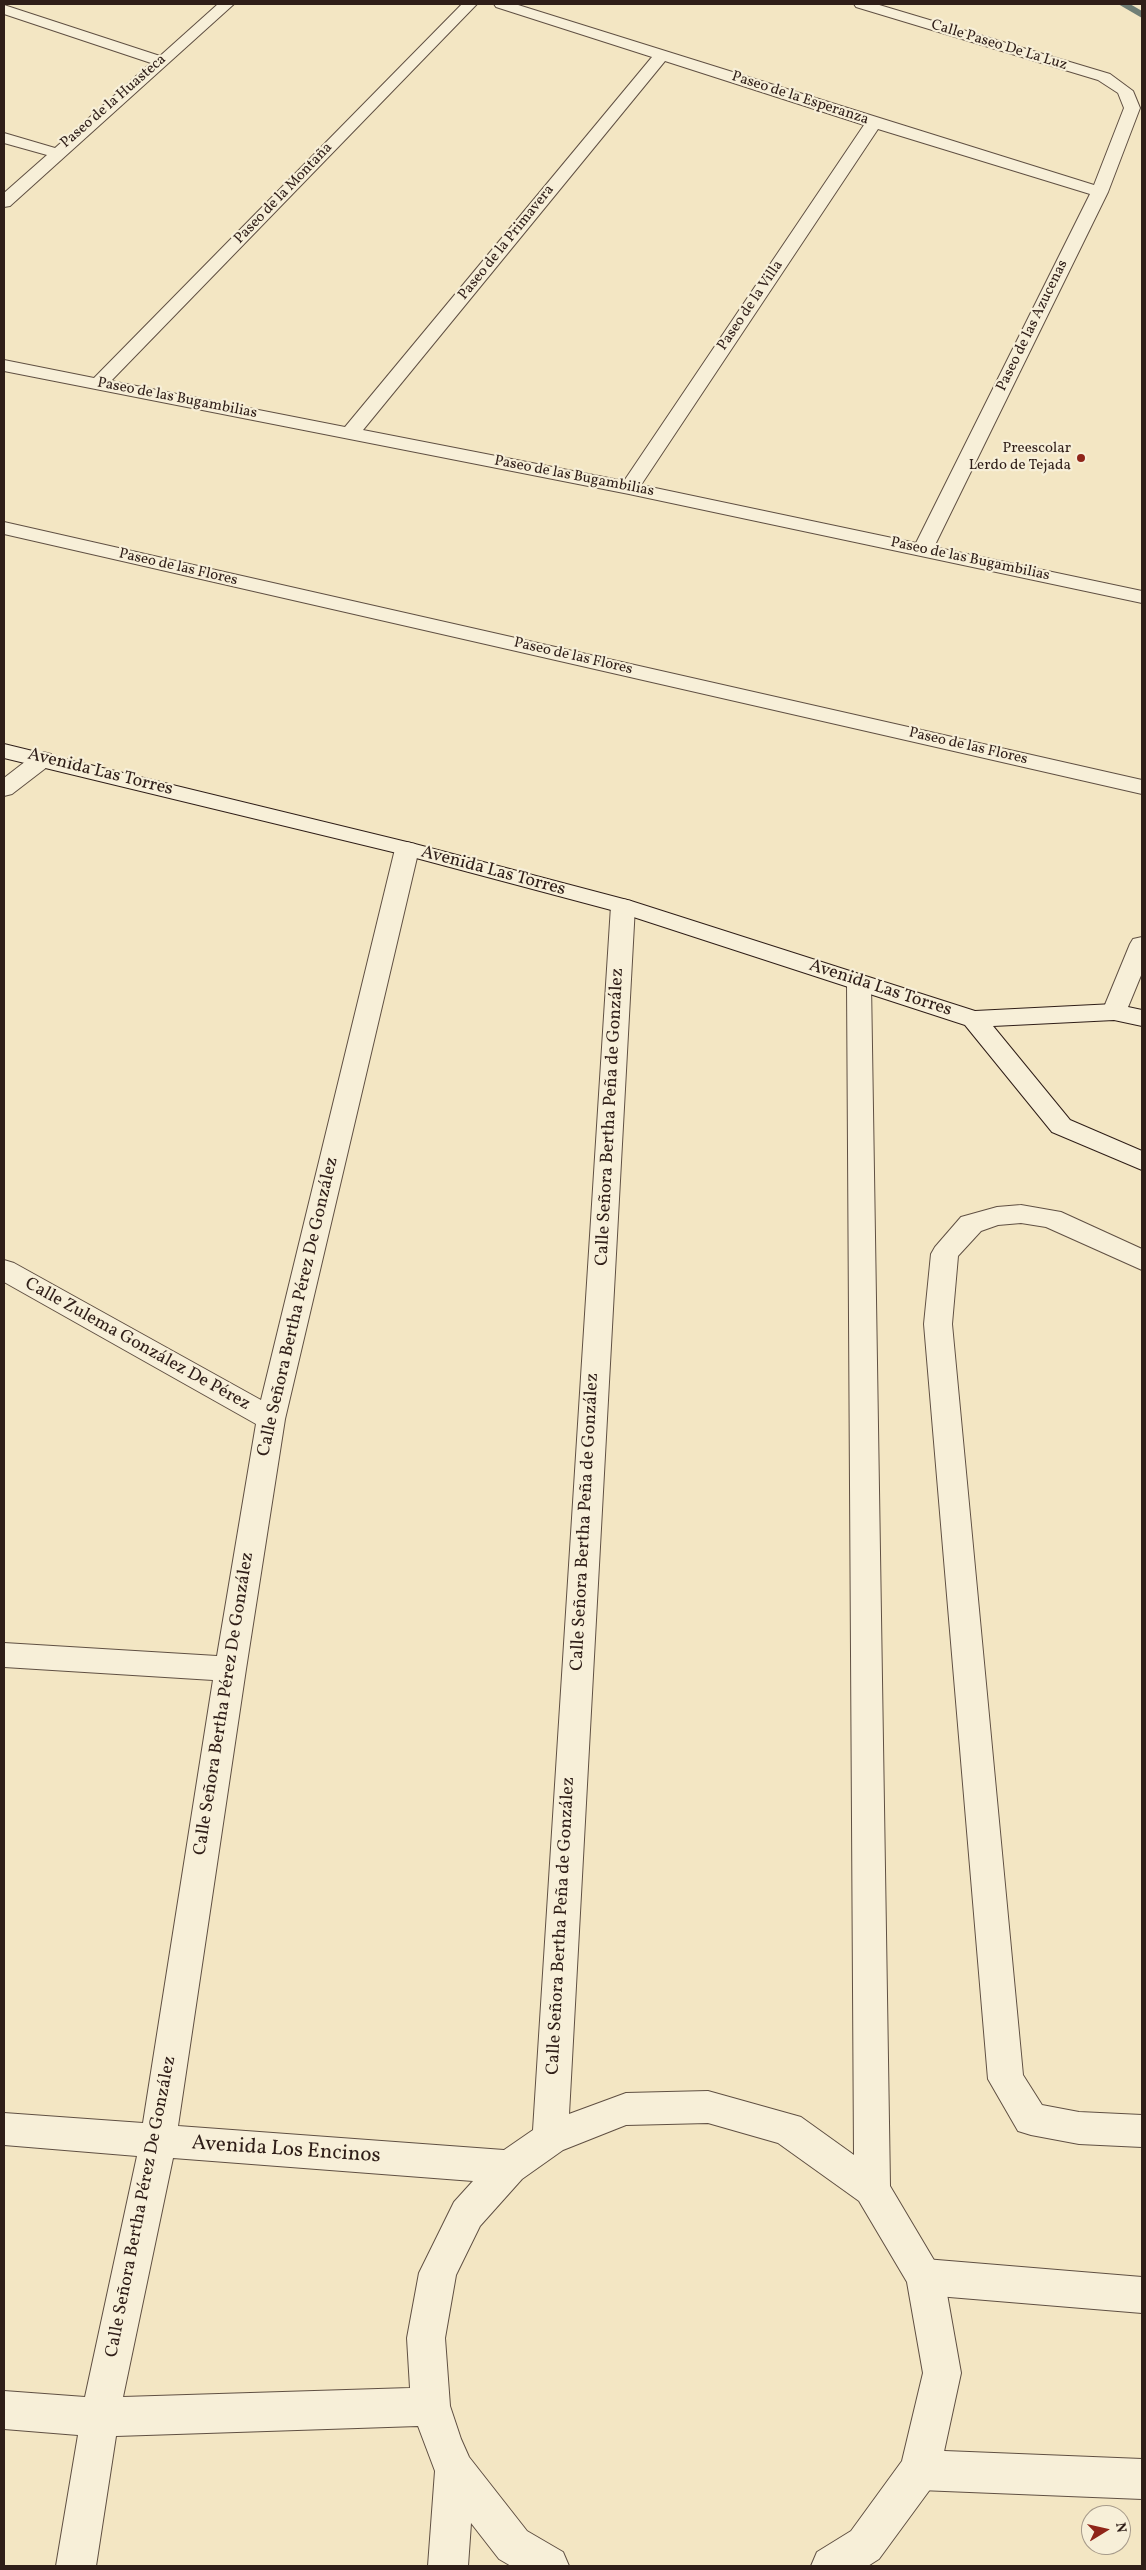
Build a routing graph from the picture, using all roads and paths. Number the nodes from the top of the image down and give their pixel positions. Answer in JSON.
{"nodes":[{"id":1,"x":226,"y":4,"type":"edge"},
{"id":2,"x":470,"y":4,"type":"edge"},
{"id":3,"x":501,"y":4,"type":"edge"},
{"id":4,"x":861,"y":4,"type":"edge"},
{"id":5,"x":4,"y":9,"type":"edge"},
{"id":6,"x":663,"y":54,"type":"junction"},
{"id":7,"x":160,"y":61,"type":"junction"},
{"id":8,"x":1130,"y":99,"type":"joint"},
{"id":9,"x":874,"y":123,"type":"junction"},
{"id":10,"x":4,"y":138,"type":"edge"},
{"id":11,"x":56,"y":153,"type":"junction"},
{"id":12,"x":1100,"y":192,"type":"junction"},
{"id":13,"x":4,"y":202,"type":"edge"},
{"id":14,"x":4,"y":366,"type":"edge"},
{"id":15,"x":98,"y":384,"type":"junction"},
{"id":16,"x":351,"y":432,"type":"junction"},
{"id":17,"x":629,"y":488,"type":"junction"},
{"id":18,"x":4,"y":528,"type":"edge"},
{"id":19,"x":923,"y":549,"type":"junction"},
{"id":20,"x":1142,"y":597,"type":"edge"},
{"id":21,"x":4,"y":751,"type":"edge"},
{"id":22,"x":42,"y":759,"type":"junction"},
{"id":23,"x":1142,"y":787,"type":"edge"},
{"id":24,"x":4,"y":790,"type":"edge"},
{"id":25,"x":406,"y":849,"type":"junction"},
{"id":26,"x":623,"y":906,"type":"junction"},
{"id":27,"x":1142,"y":944,"type":"edge"},
{"id":28,"x":859,"y":983,"type":"junction"},
{"id":29,"x":1114,"y":1012,"type":"junction"},
{"id":30,"x":1142,"y":1018,"type":"edge"},
{"id":31,"x":974,"y":1019,"type":"junction"},
{"id":32,"x":1142,"y":1161,"type":"edge"},
{"id":33,"x":1142,"y":1260,"type":"edge"},
{"id":34,"x":4,"y":1270,"type":"edge"},
{"id":35,"x":271,"y":1420,"type":"junction"},
{"id":36,"x":4,"y":1654,"type":"edge"},
{"id":37,"x":230,"y":1669,"type":"junction"},
{"id":38,"x":4,"y":2129,"type":"edge"},
{"id":39,"x":1142,"y":2131,"type":"edge"},
{"id":40,"x":550,"y":2138,"type":"junction"},
{"id":41,"x":158,"y":2142,"type":"junction"},
{"id":42,"x":509,"y":2167,"type":"junction"},
{"id":43,"x":872,"y":2189,"type":"junction"},
{"id":44,"x":925,"y":2277,"type":"junction"},
{"id":45,"x":1142,"y":2295,"type":"edge"},
{"id":46,"x":432,"y":2406,"type":"junction"},
{"id":47,"x":4,"y":2410,"type":"edge"},
{"id":48,"x":100,"y":2417,"type":"junction"},
{"id":49,"x":920,"y":2470,"type":"junction"},
{"id":50,"x":456,"y":2472,"type":"junction"},
{"id":51,"x":1142,"y":2479,"type":"edge"},
{"id":52,"x":76,"y":2566,"type":"edge"},
{"id":53,"x":448,"y":2566,"type":"edge"},
{"id":54,"x":549,"y":2566,"type":"edge"},
{"id":55,"x":830,"y":2566,"type":"edge"}],
"edges":[{"from":1,"to":7,"type":"street","name":"Paseo de la Huasteca"},
{"from":2,"to":15,"type":"street","name":"Paseo de la Montaña"},
{"from":3,"to":6,"type":"street","name":"Paseo de la Esperanza"},
{"from":4,"to":8,"type":"street","name":"Calle Paseo De La Luz"},
{"from":5,"to":7,"type":"street"},
{"from":6,"to":9,"type":"street","name":"Paseo de la Esperanza"},
{"from":6,"to":16,"type":"street","name":"Paseo de la Primavera"},
{"from":7,"to":11,"type":"street","name":"Paseo de la Huasteca"},
{"from":8,"to":12,"type":"street","name":"Paseo de las Azucenas"},
{"from":9,"to":12,"type":"street","name":"Paseo de la Esperanza"},
{"from":9,"to":17,"type":"street","name":"Paseo de la Villa"},
{"from":10,"to":11,"type":"street"},
{"from":11,"to":13,"type":"street","name":"Paseo de la Huasteca"},
{"from":12,"to":19,"type":"street","name":"Paseo de las Azucenas"},
{"from":14,"to":15,"type":"street","name":"Paseo de las Bugambilias"},
{"from":15,"to":16,"type":"street","name":"Paseo de las Bugambilias"},
{"from":16,"to":17,"type":"street","name":"Paseo de las Bugambilias"},
{"from":17,"to":19,"type":"street","name":"Paseo de las Bugambilias"},
{"from":18,"to":23,"type":"street","name":"Paseo de las Flores"},
{"from":19,"to":20,"type":"street","name":"Paseo de las Bugambilias"},
{"from":21,"to":22,"type":"street","name":"Avenida Las Torres"},
{"from":22,"to":24,"type":"street"},
{"from":22,"to":25,"type":"street","name":"Avenida Las Torres"},
{"from":25,"to":26,"type":"street","name":"Avenida Las Torres"},
{"from":25,"to":35,"type":"street","name":"Calle Señora Bertha Pérez De González"},
{"from":26,"to":28,"type":"street","name":"Avenida Las Torres"},
{"from":26,"to":40,"type":"street","name":"Calle Señora Bertha Peña de González"},
{"from":27,"to":29,"type":"street"},
{"from":28,"to":31,"type":"street","name":"Avenida Las Torres"},
{"from":28,"to":43,"type":"street"},
{"from":29,"to":30,"type":"street","name":"Avenida Las Torres"},
{"from":29,"to":31,"type":"street","name":"Avenida Las Torres"},
{"from":31,"to":32,"type":"street","name":"Avenida Las Torres"},
{"from":33,"to":39,"type":"street"},
{"from":34,"to":35,"type":"street","name":"Calle Zulema González De Pérez"},
{"from":35,"to":37,"type":"street","name":"Calle Señora Bertha Pérez De González"},
{"from":36,"to":37,"type":"street"},
{"from":37,"to":41,"type":"street","name":"Calle Señora Bertha Pérez De González"},
{"from":38,"to":41,"type":"street","name":"Avenida Los Encinos"},
{"from":40,"to":42,"type":"street"},
{"from":40,"to":43,"type":"street"},
{"from":41,"to":42,"type":"street","name":"Avenida Los Encinos"},
{"from":41,"to":48,"type":"street","name":"Calle Señora Bertha Pérez De González"},
{"from":42,"to":46,"type":"street"},
{"from":43,"to":44,"type":"street"},
{"from":44,"to":45,"type":"street"},
{"from":44,"to":49,"type":"street"},
{"from":46,"to":48,"type":"street"},
{"from":46,"to":50,"type":"street"},
{"from":47,"to":48,"type":"street"},
{"from":48,"to":52,"type":"street","name":"Calle Señora Bertha Pérez De González"},
{"from":49,"to":51,"type":"street"},
{"from":49,"to":55,"type":"street"},
{"from":50,"to":53,"type":"street"},
{"from":50,"to":54,"type":"street"}]}
